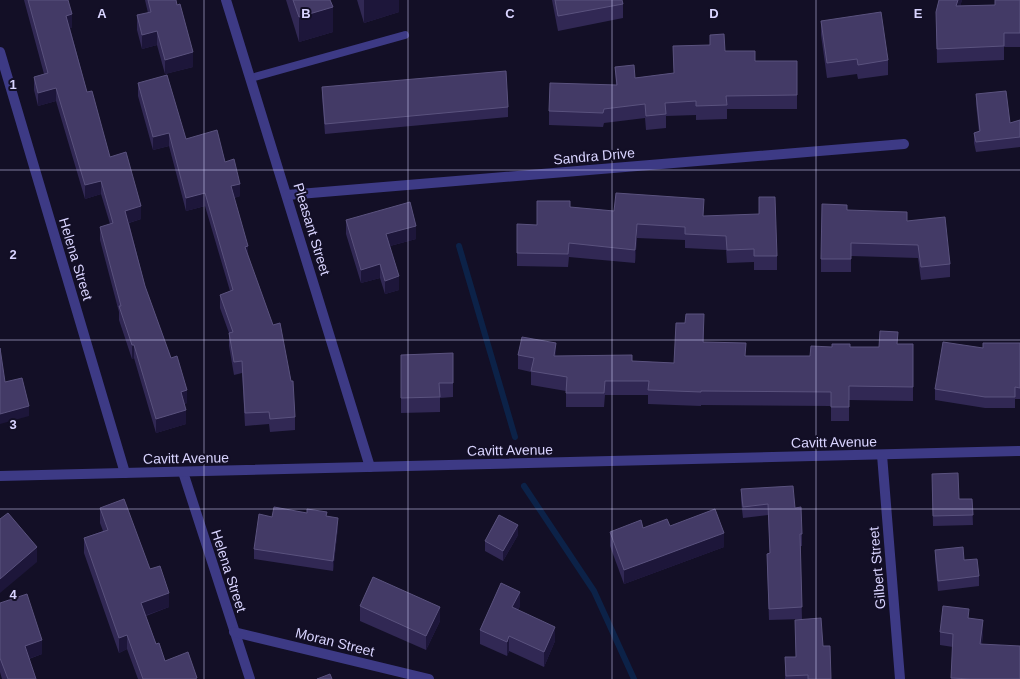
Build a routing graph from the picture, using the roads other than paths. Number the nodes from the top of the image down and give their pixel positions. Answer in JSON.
{"nodes":[{"id":1,"x":226,"y":0,"type":"edge"},
{"id":2,"x":405,"y":34,"type":"dead end"},
{"id":3,"x":0,"y":52,"type":"edge"},
{"id":4,"x":251,"y":78,"type":"junction"},
{"id":5,"x":904,"y":144,"type":"dead end"},
{"id":6,"x":287,"y":195,"type":"junction"},
{"id":7,"x":1020,"y":451,"type":"edge"},
{"id":8,"x":882,"y":455,"type":"junction"},
{"id":9,"x":370,"y":467,"type":"junction"},
{"id":10,"x":183,"y":472,"type":"junction"},
{"id":11,"x":125,"y":473,"type":"junction"},
{"id":12,"x":0,"y":476,"type":"edge"},
{"id":13,"x":234,"y":632,"type":"junction"},
{"id":14,"x":250,"y":679,"type":"edge"},
{"id":15,"x":428,"y":679,"type":"edge"},
{"id":16,"x":900,"y":679,"type":"edge"}],
"edges":[{"from":1,"to":4,"type":"street","name":"Pleasant Street"},
{"from":2,"to":4,"type":"lane"},
{"from":3,"to":11,"type":"street","name":"Helena Street"},
{"from":4,"to":6,"type":"street","name":"Pleasant Street"},
{"from":5,"to":6,"type":"street","name":"Sandra Drive"},
{"from":6,"to":9,"type":"street","name":"Pleasant Street"},
{"from":7,"to":8,"type":"street","name":"Cavitt Avenue"},
{"from":8,"to":9,"type":"street","name":"Cavitt Avenue"},
{"from":8,"to":16,"type":"street","name":"Gilbert Street"},
{"from":9,"to":10,"type":"street","name":"Cavitt Avenue"},
{"from":10,"to":11,"type":"street","name":"Cavitt Avenue"},
{"from":10,"to":13,"type":"street","name":"Helena Street"},
{"from":11,"to":12,"type":"street","name":"Cavitt Avenue"},
{"from":13,"to":14,"type":"street","name":"Helena Street"},
{"from":13,"to":15,"type":"street","name":"Moran Street"}]}
